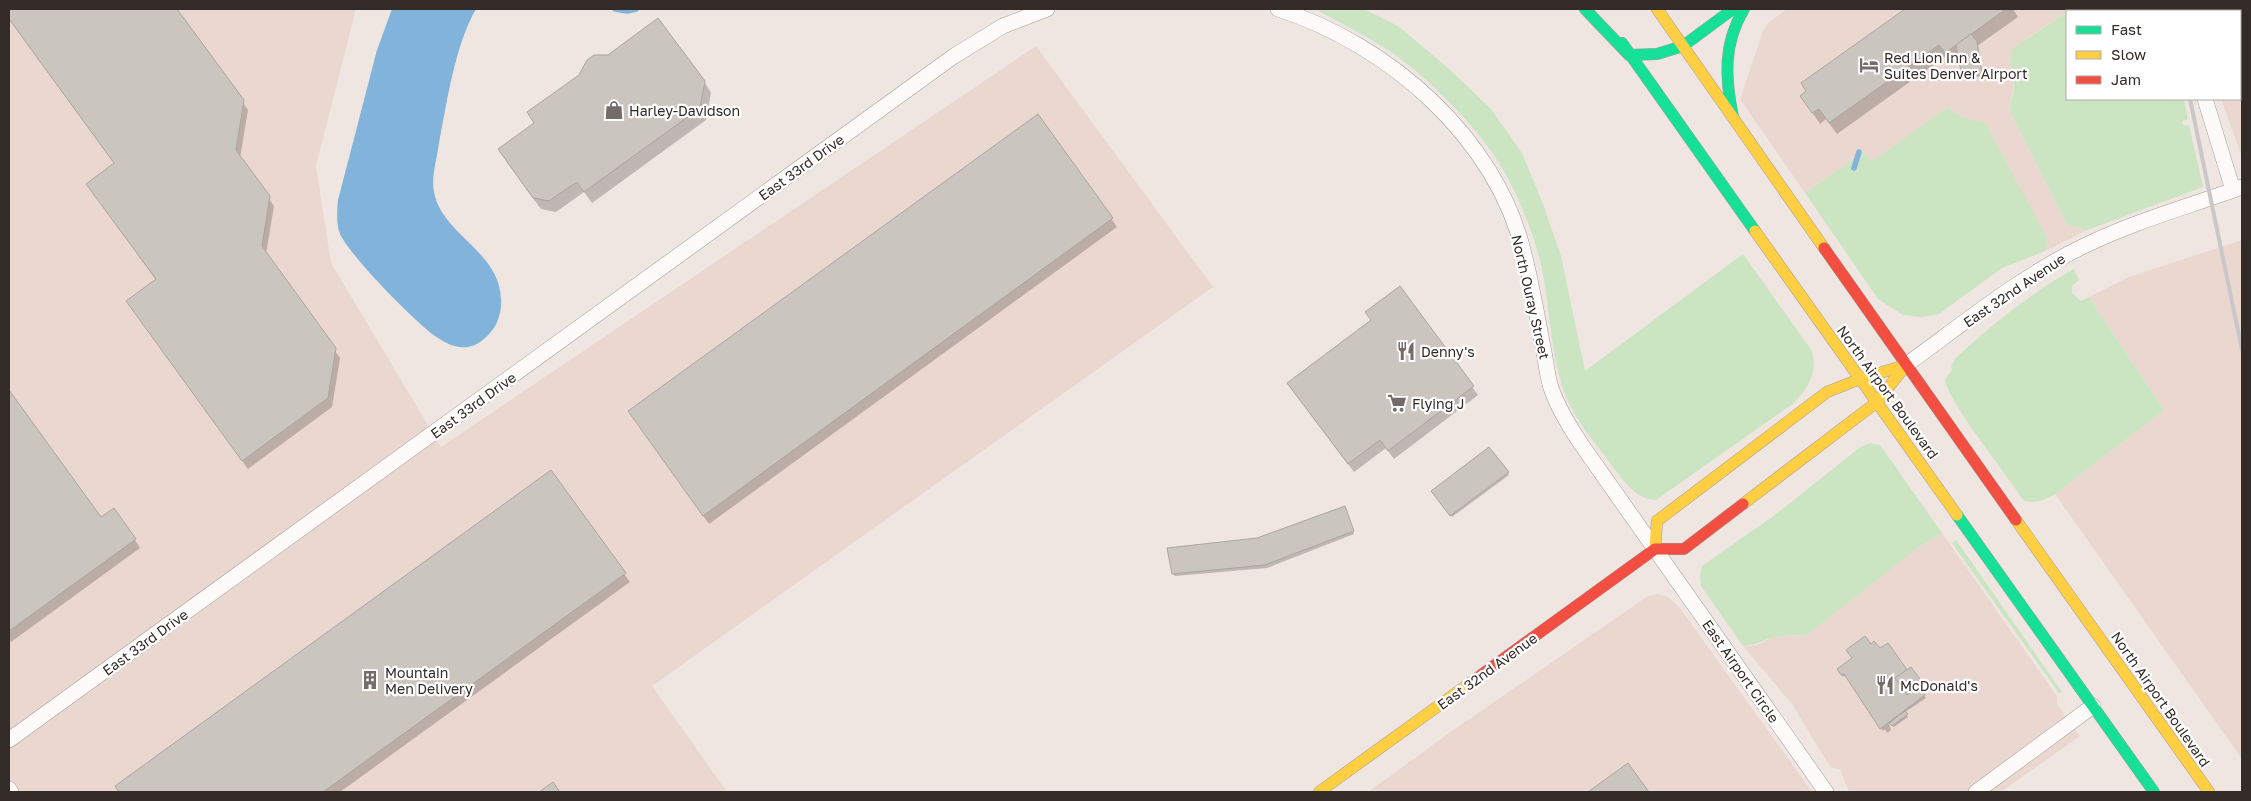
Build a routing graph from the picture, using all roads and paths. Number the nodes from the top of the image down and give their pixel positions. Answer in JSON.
{"nodes":[{"id":1,"x":1047,"y":9,"type":"edge"},
{"id":2,"x":1278,"y":9,"type":"edge"},
{"id":3,"x":1585,"y":9,"type":"edge"},
{"id":4,"x":1597,"y":9,"type":"edge"},
{"id":5,"x":1657,"y":9,"type":"edge"},
{"id":6,"x":1733,"y":9,"type":"edge"},
{"id":7,"x":1744,"y":9,"type":"edge"},
{"id":8,"x":1683,"y":46,"type":"junction"},
{"id":9,"x":1630,"y":54,"type":"junction"},
{"id":10,"x":2205,"y":100,"type":"edge"},
{"id":11,"x":1733,"y":117,"type":"junction"},
{"id":12,"x":2238,"y":189,"type":"edge"},
{"id":13,"x":1906,"y":365,"type":"junction"},
{"id":14,"x":1860,"y":379,"type":"junction"},
{"id":15,"x":1877,"y":402,"type":"junction"},
{"id":16,"x":1655,"y":549,"type":"junction"},
{"id":17,"x":2093,"y":706,"type":"junction"},
{"id":18,"x":9,"y":740,"type":"edge"},
{"id":19,"x":9,"y":789,"type":"edge"},
{"id":20,"x":11,"y":792,"type":"edge"},
{"id":21,"x":1319,"y":792,"type":"edge"},
{"id":22,"x":1826,"y":792,"type":"edge"},
{"id":23,"x":1976,"y":792,"type":"edge"},
{"id":24,"x":2154,"y":792,"type":"edge"},
{"id":25,"x":2209,"y":792,"type":"edge"}],
"edges":[{"from":1,"to":18,"type":"street","name":"East 33rd Drive"},
{"from":2,"to":16,"type":"street","name":"North Ouray Street"},
{"from":3,"to":9,"type":"main road"},
{"from":4,"to":9,"type":"main road","name":"North Airport Boulevard"},
{"from":5,"to":8,"type":"main road","name":"North Airport Boulevard"},
{"from":6,"to":8,"type":"main road"},
{"from":7,"to":11,"type":"main road"},
{"from":8,"to":9,"type":"main road"},
{"from":8,"to":11,"type":"main road","name":"North Airport Boulevard"},
{"from":9,"to":14,"type":"main road","name":"North Airport Boulevard"},
{"from":10,"to":12,"type":"street"},
{"from":11,"to":13,"type":"main road","name":"North Airport Boulevard"},
{"from":12,"to":13,"type":"street","name":"East 32nd Avenue"},
{"from":13,"to":14,"type":"main road","name":"East 32nd Avenue"},
{"from":13,"to":15,"type":"main road","name":"East 32nd Avenue"},
{"from":13,"to":25,"type":"main road","name":"North Airport Boulevard"},
{"from":14,"to":15,"type":"main road","name":"North Airport Boulevard"},
{"from":14,"to":16,"type":"main road","name":"East 32nd Avenue"},
{"from":15,"to":16,"type":"main road","name":"East 32nd Avenue"},
{"from":15,"to":17,"type":"main road","name":"North Airport Boulevard"},
{"from":16,"to":21,"type":"main road","name":"East 32nd Avenue"},
{"from":16,"to":22,"type":"street","name":"East Airport Circle"},
{"from":17,"to":23,"type":"street"},
{"from":17,"to":24,"type":"main road","name":"North Airport Boulevard"},
{"from":19,"to":20,"type":"street"}]}
